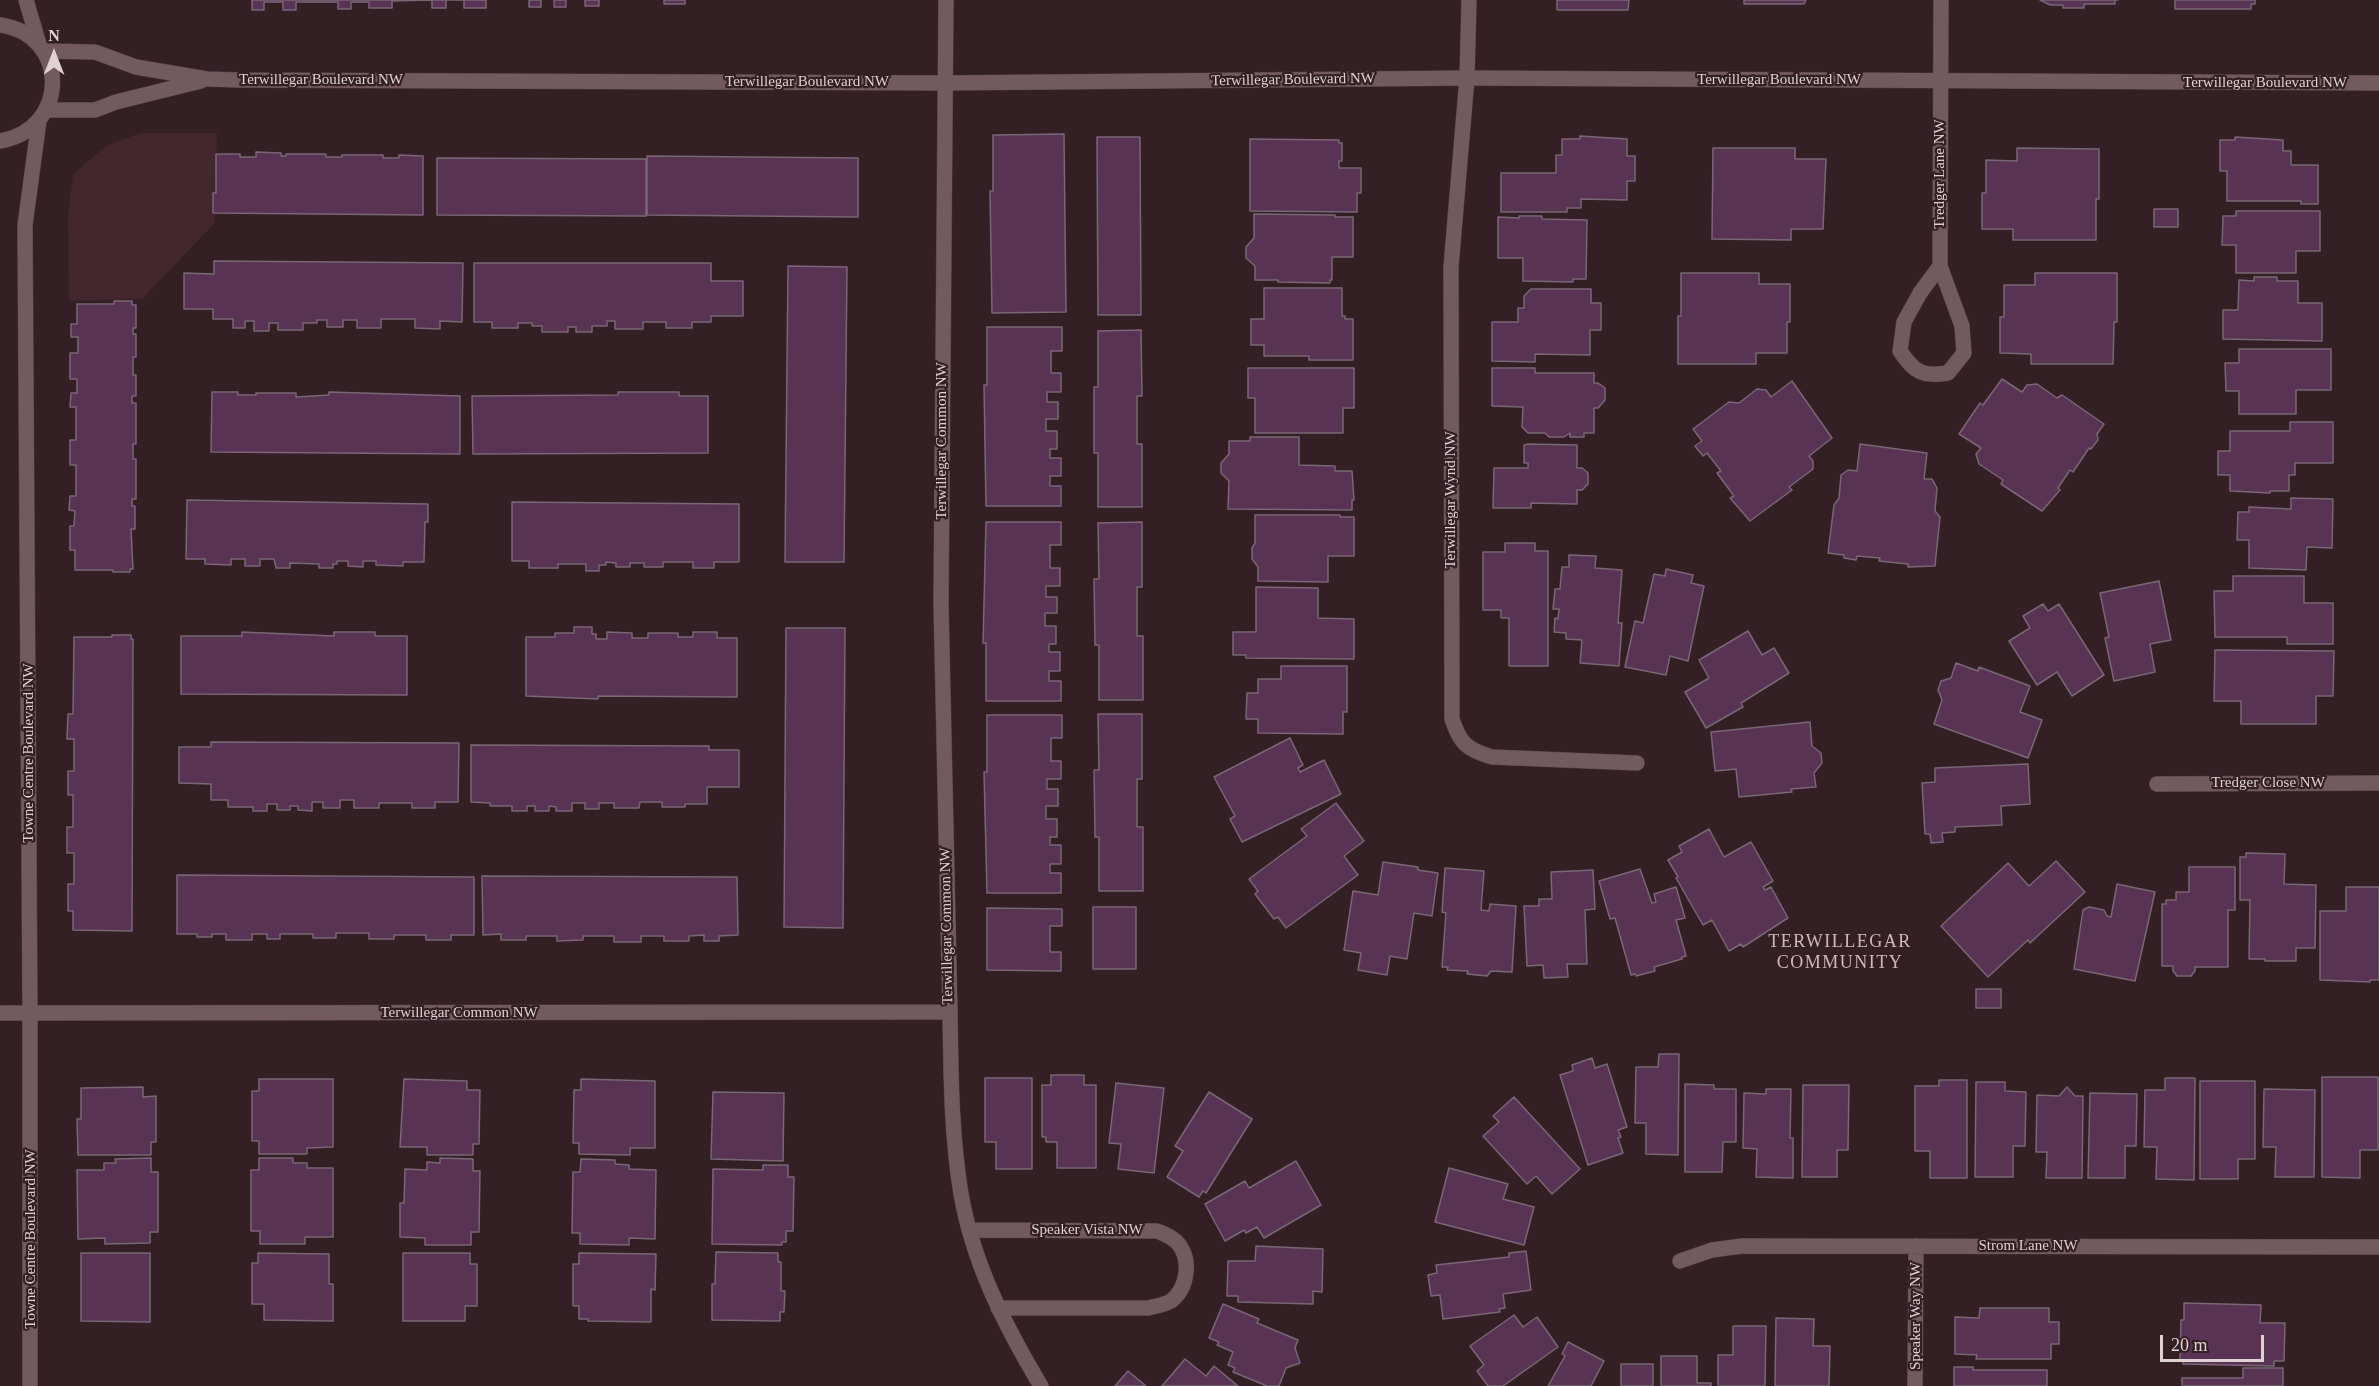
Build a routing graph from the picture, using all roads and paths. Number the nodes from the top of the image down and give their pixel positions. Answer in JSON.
{"nodes":[{"id":1,"x":26,"y":0,"type":"edge"},
{"id":2,"x":946,"y":0,"type":"edge"},
{"id":3,"x":1469,"y":0,"type":"edge"},
{"id":4,"x":1941,"y":0,"type":"edge"},
{"id":5,"x":0,"y":25,"type":"edge"},
{"id":6,"x":41,"y":48,"type":"junction"},
{"id":7,"x":1467,"y":78,"type":"junction"},
{"id":8,"x":207,"y":79,"type":"junction"},
{"id":9,"x":1940,"y":81,"type":"junction"},
{"id":10,"x":944,"y":83,"type":"junction"},
{"id":11,"x":2379,"y":83,"type":"edge"},
{"id":12,"x":43,"y":116,"type":"junction"},
{"id":13,"x":0,"y":141,"type":"edge"},
{"id":14,"x":1940,"y":266,"type":"junction"},
{"id":15,"x":1637,"y":763,"type":"dead end"},
{"id":16,"x":2379,"y":783,"type":"edge"},
{"id":17,"x":2157,"y":784,"type":"dead end"},
{"id":18,"x":950,"y":1012,"type":"junction"},
{"id":19,"x":0,"y":1013,"type":"edge"},
{"id":20,"x":30,"y":1013,"type":"junction"},
{"id":21,"x":969,"y":1230,"type":"junction"},
{"id":22,"x":1916,"y":1246,"type":"junction"},
{"id":23,"x":2379,"y":1247,"type":"edge"},
{"id":24,"x":1680,"y":1261,"type":"dead end"},
{"id":25,"x":998,"y":1308,"type":"junction"},
{"id":26,"x":30,"y":1386,"type":"edge"},
{"id":27,"x":1041,"y":1386,"type":"edge"},
{"id":28,"x":1915,"y":1386,"type":"edge"}],
"edges":[{"from":1,"to":6,"type":"street"},
{"from":2,"to":10,"type":"street","name":"Terwillegar Common NW"},
{"from":3,"to":7,"type":"street","name":"Terwillegar Wynd NW"},
{"from":4,"to":9,"type":"street","name":"Tredger Lane NW"},
{"from":5,"to":6,"type":"street"},
{"from":6,"to":8,"type":"street","name":"Terwillegar Boulevard NW"},
{"from":6,"to":12,"type":"street","name":"Towne Centre Boulevard NW"},
{"from":7,"to":9,"type":"street","name":"Terwillegar Boulevard NW"},
{"from":7,"to":10,"type":"street","name":"Terwillegar Boulevard NW"},
{"from":7,"to":15,"type":"street","name":"Terwillegar Wynd NW"},
{"from":8,"to":10,"type":"street","name":"Terwillegar Boulevard NW"},
{"from":8,"to":12,"type":"street","name":"Terwillegar Boulevard NW"},
{"from":9,"to":11,"type":"street","name":"Terwillegar Boulevard NW"},
{"from":9,"to":14,"type":"street","name":"Tredger Lane NW"},
{"from":10,"to":18,"type":"street","name":"Terwillegar Common NW"},
{"from":12,"to":13,"type":"street"},
{"from":12,"to":20,"type":"street","name":"Towne Centre Boulevard NW"},
{"from":14,"to":14,"type":"street","name":"Tredger Lane NW"},
{"from":16,"to":17,"type":"street","name":"Tredger Close NW"},
{"from":18,"to":20,"type":"street","name":"Terwillegar Common NW"},
{"from":18,"to":21,"type":"street"},
{"from":19,"to":20,"type":"street","name":"Terwillegar Common NW"},
{"from":20,"to":26,"type":"street","name":"Towne Centre Boulevard NW"},
{"from":21,"to":25,"type":"street"},
{"from":21,"to":25,"type":"street","name":"Speaker Vista NW"},
{"from":22,"to":23,"type":"street","name":"Strom Lane NW"},
{"from":22,"to":24,"type":"street","name":"Strom Lane NW"},
{"from":22,"to":28,"type":"street","name":"Speaker Way NW"},
{"from":25,"to":27,"type":"street"}]}
